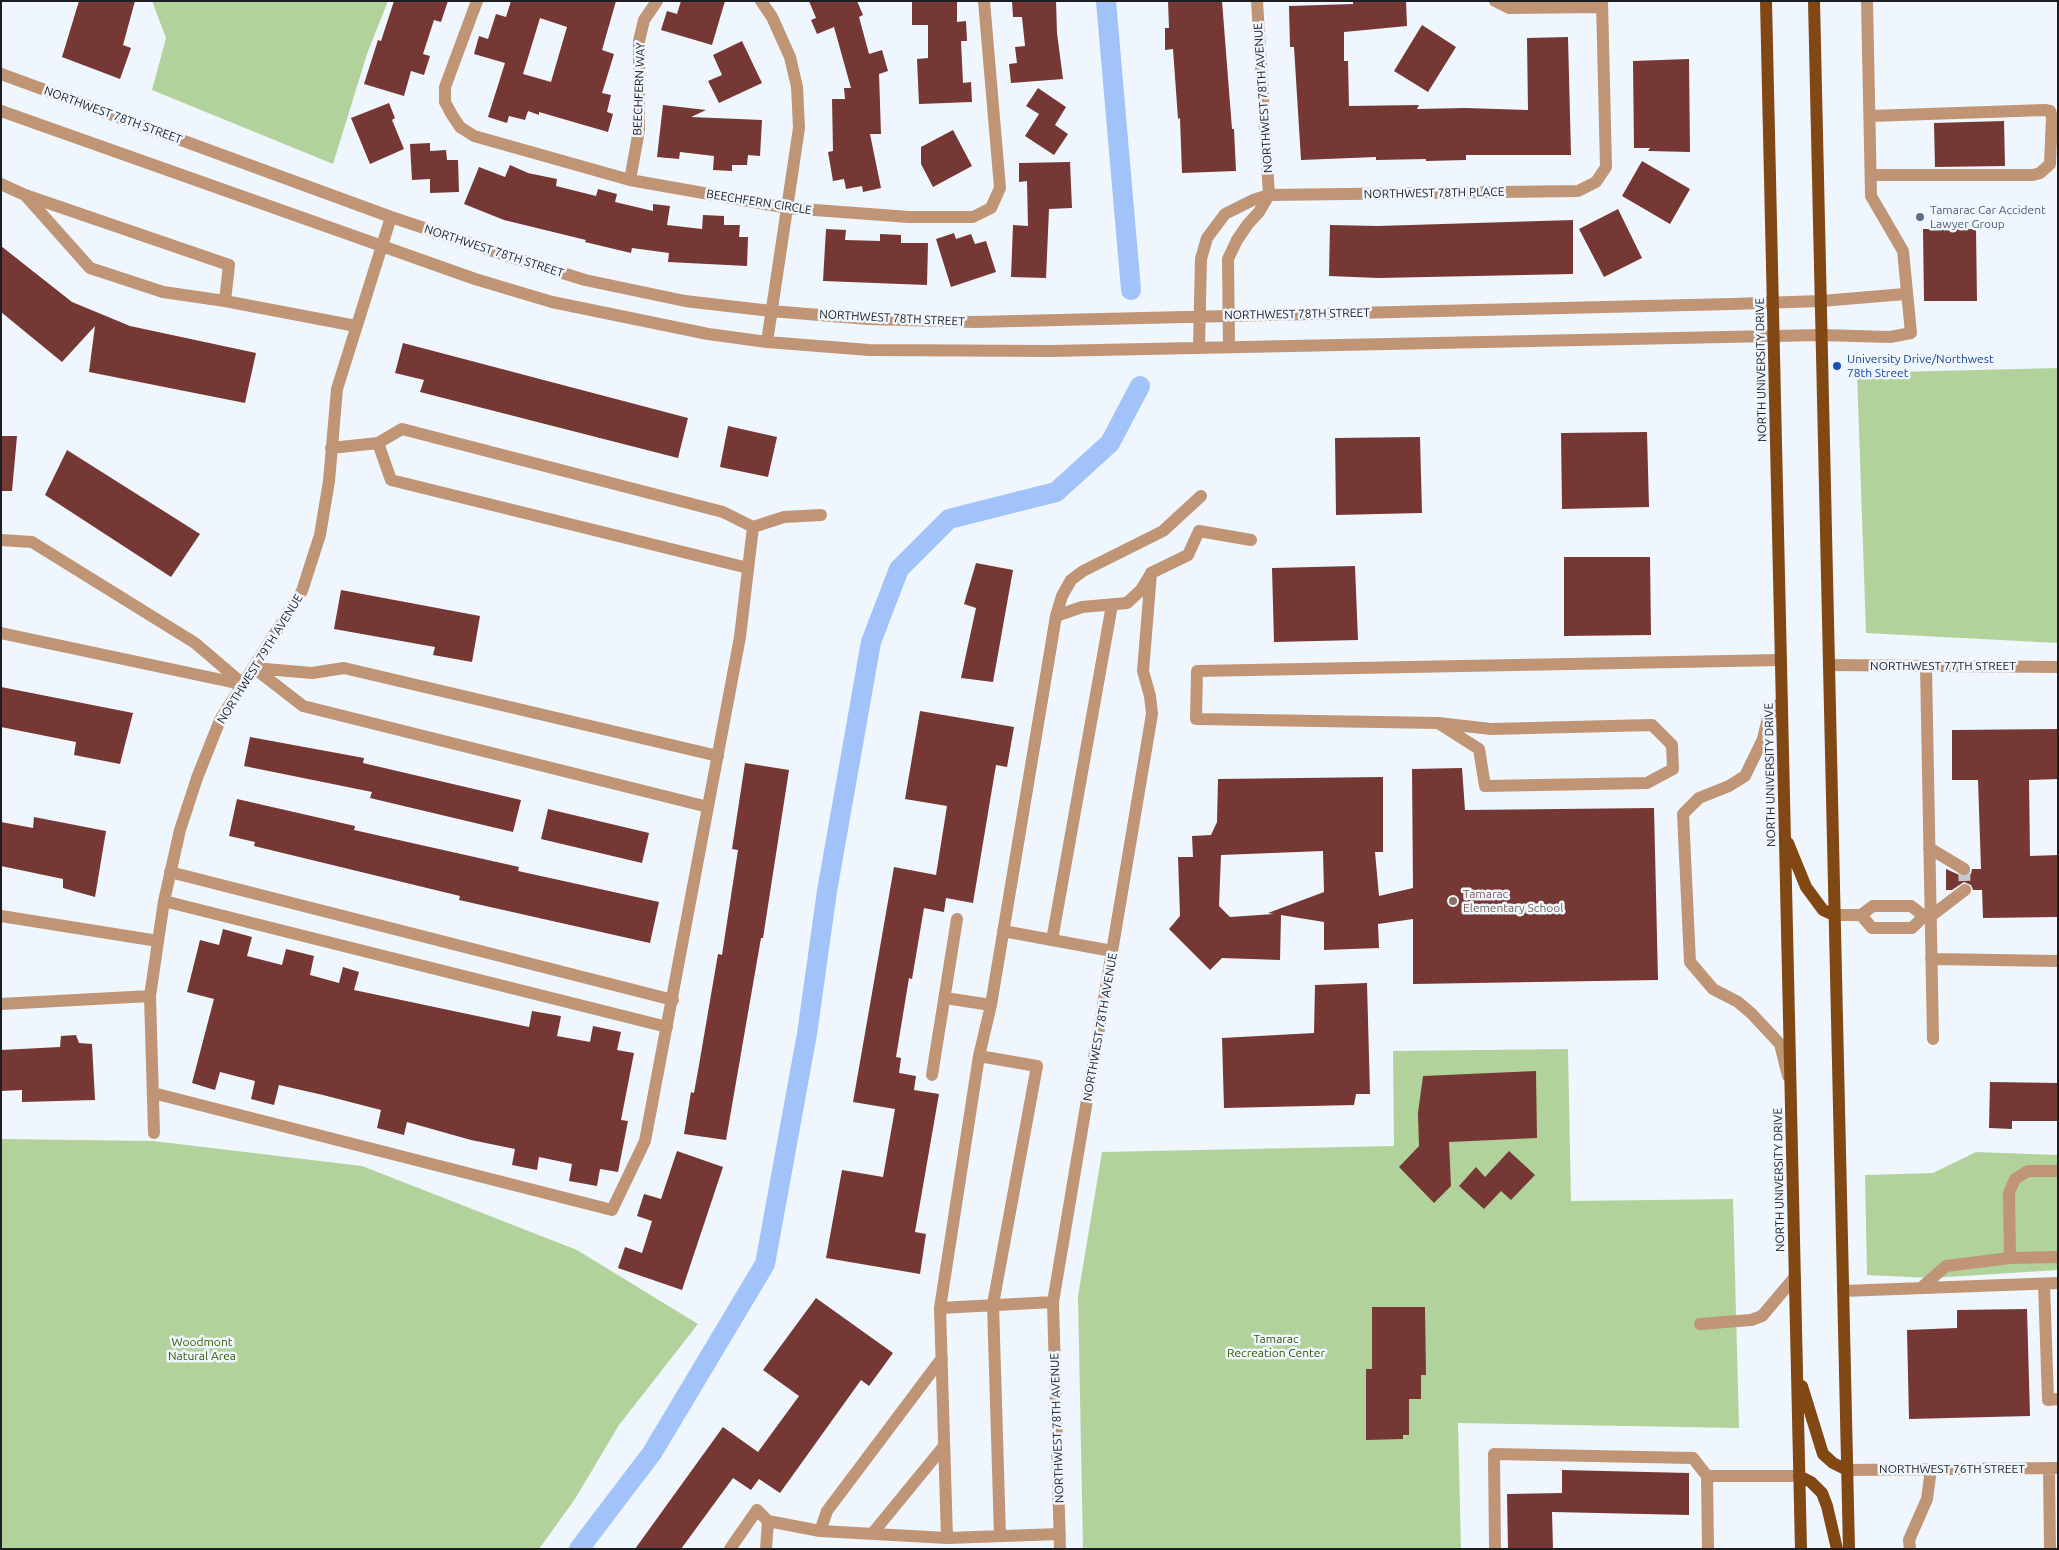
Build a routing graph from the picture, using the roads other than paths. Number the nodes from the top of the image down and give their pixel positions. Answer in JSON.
{"nodes":[{"id":1,"x":476,"y":1,"type":"edge"},
{"id":2,"x":657,"y":1,"type":"edge"},
{"id":3,"x":761,"y":1,"type":"edge"},
{"id":4,"x":984,"y":1,"type":"edge"},
{"id":5,"x":1257,"y":1,"type":"edge"},
{"id":6,"x":1495,"y":1,"type":"edge"},
{"id":7,"x":1766,"y":1,"type":"edge"},
{"id":8,"x":1814,"y":1,"type":"edge"},
{"id":9,"x":1867,"y":1,"type":"edge"},
{"id":10,"x":1602,"y":4,"type":"edge"},
{"id":11,"x":1,"y":74,"type":"edge"},
{"id":12,"x":1,"y":111,"type":"edge"},
{"id":13,"x":1870,"y":116,"type":"junction"},
{"id":14,"x":1871,"y":175,"type":"junction"},
{"id":15,"x":630,"y":180,"type":"junction"},
{"id":16,"x":1,"y":184,"type":"edge"},
{"id":17,"x":25,"y":195,"type":"junction"},
{"id":18,"x":1269,"y":195,"type":"junction"},
{"id":19,"x":788,"y":208,"type":"junction"},
{"id":20,"x":391,"y":217,"type":"junction"},
{"id":21,"x":381,"y":247,"type":"junction"},
{"id":22,"x":1905,"y":294,"type":"junction"},
{"id":23,"x":225,"y":301,"type":"junction"},
{"id":24,"x":1820,"y":301,"type":"junction"},
{"id":25,"x":1773,"y":302,"type":"junction"},
{"id":26,"x":771,"y":311,"type":"junction"},
{"id":27,"x":1229,"y":316,"type":"junction"},
{"id":28,"x":1198,"y":317,"type":"junction"},
{"id":29,"x":356,"y":326,"type":"junction"},
{"id":30,"x":1821,"y":335,"type":"junction"},
{"id":31,"x":1773,"y":336,"type":"junction"},
{"id":32,"x":767,"y":342,"type":"junction"},
{"id":33,"x":1199,"y":347,"type":"junction"},
{"id":34,"x":1229,"y":347,"type":"junction"},
{"id":35,"x":378,"y":443,"type":"junction"},
{"id":36,"x":331,"y":448,"type":"junction"},
{"id":37,"x":1201,"y":496,"type":"dead end"},
{"id":38,"x":821,"y":515,"type":"dead end"},
{"id":39,"x":754,"y":527,"type":"junction"},
{"id":40,"x":1,"y":540,"type":"edge"},
{"id":41,"x":1251,"y":540,"type":"dead end"},
{"id":42,"x":748,"y":568,"type":"junction"},
{"id":43,"x":1152,"y":573,"type":"junction"},
{"id":44,"x":1112,"y":605,"type":"junction"},
{"id":45,"x":1056,"y":616,"type":"junction"},
{"id":46,"x":1,"y":633,"type":"edge"},
{"id":47,"x":1781,"y":660,"type":"junction"},
{"id":48,"x":1829,"y":666,"type":"junction"},
{"id":49,"x":1926,"y":666,"type":"junction"},
{"id":50,"x":2058,"y":667,"type":"edge"},
{"id":51,"x":254,"y":668,"type":"junction"},
{"id":52,"x":243,"y":684,"type":"junction"},
{"id":53,"x":1782,"y":701,"type":"junction"},
{"id":54,"x":1438,"y":723,"type":"junction"},
{"id":55,"x":718,"y":756,"type":"junction"},
{"id":56,"x":708,"y":807,"type":"junction"},
{"id":57,"x":1785,"y":834,"type":"junction"},
{"id":58,"x":1929,"y":848,"type":"junction"},
{"id":59,"x":1964,"y":869,"type":"dead end"},
{"id":60,"x":170,"y":872,"type":"junction"},
{"id":61,"x":1965,"y":890,"type":"dead end"},
{"id":62,"x":164,"y":901,"type":"junction"},
{"id":63,"x":1834,"y":915,"type":"junction"},
{"id":64,"x":1861,"y":915,"type":"junction"},
{"id":65,"x":1,"y":916,"type":"edge"},
{"id":66,"x":1927,"y":916,"type":"junction"},
{"id":67,"x":957,"y":919,"type":"dead end"},
{"id":68,"x":1003,"y":932,"type":"junction"},
{"id":69,"x":1052,"y":940,"type":"junction"},
{"id":70,"x":158,"y":941,"type":"junction"},
{"id":71,"x":1112,"y":951,"type":"junction"},
{"id":72,"x":1931,"y":959,"type":"junction"},
{"id":73,"x":2058,"y":961,"type":"edge"},
{"id":74,"x":150,"y":996,"type":"junction"},
{"id":75,"x":944,"y":998,"type":"junction"},
{"id":76,"x":673,"y":1000,"type":"junction"},
{"id":77,"x":1,"y":1004,"type":"edge"},
{"id":78,"x":991,"y":1005,"type":"junction"},
{"id":79,"x":667,"y":1027,"type":"junction"},
{"id":80,"x":1933,"y":1039,"type":"dead end"},
{"id":81,"x":979,"y":1056,"type":"junction"},
{"id":82,"x":932,"y":1075,"type":"dead end"},
{"id":83,"x":1790,"y":1083,"type":"junction"},
{"id":84,"x":153,"y":1093,"type":"junction"},
{"id":85,"x":154,"y":1134,"type":"dead end"},
{"id":86,"x":2058,"y":1171,"type":"edge"},
{"id":87,"x":2058,"y":1257,"type":"edge"},
{"id":88,"x":2010,"y":1258,"type":"junction"},
{"id":89,"x":1795,"y":1277,"type":"junction"},
{"id":90,"x":2044,"y":1284,"type":"junction"},
{"id":91,"x":2058,"y":1284,"type":"edge"},
{"id":92,"x":1921,"y":1288,"type":"junction"},
{"id":93,"x":1843,"y":1290,"type":"junction"},
{"id":94,"x":1053,"y":1302,"type":"junction"},
{"id":95,"x":993,"y":1304,"type":"junction"},
{"id":96,"x":940,"y":1308,"type":"junction"},
{"id":97,"x":1700,"y":1324,"type":"dead end"},
{"id":98,"x":942,"y":1358,"type":"junction"},
{"id":99,"x":1797,"y":1369,"type":"junction"},
{"id":100,"x":2058,"y":1400,"type":"edge"},
{"id":101,"x":944,"y":1446,"type":"junction"},
{"id":102,"x":2053,"y":1468,"type":"edge"},
{"id":103,"x":1930,"y":1469,"type":"junction"},
{"id":104,"x":1847,"y":1470,"type":"junction"},
{"id":105,"x":1707,"y":1476,"type":"junction"},
{"id":106,"x":1799,"y":1476,"type":"junction"},
{"id":107,"x":768,"y":1522,"type":"junction"},
{"id":108,"x":820,"y":1531,"type":"junction"},
{"id":109,"x":872,"y":1534,"type":"junction"},
{"id":110,"x":1060,"y":1534,"type":"junction"},
{"id":111,"x":1000,"y":1536,"type":"junction"},
{"id":112,"x":947,"y":1538,"type":"junction"},
{"id":113,"x":730,"y":1549,"type":"edge"},
{"id":114,"x":766,"y":1549,"type":"edge"},
{"id":115,"x":1060,"y":1549,"type":"edge"},
{"id":116,"x":1495,"y":1549,"type":"edge"},
{"id":117,"x":1708,"y":1549,"type":"edge"},
{"id":118,"x":1801,"y":1549,"type":"edge"},
{"id":119,"x":1837,"y":1549,"type":"edge"},
{"id":120,"x":1849,"y":1549,"type":"edge"},
{"id":121,"x":1910,"y":1549,"type":"edge"},
{"id":122,"x":2050,"y":1549,"type":"edge"}],
"edges":[{"from":1,"to":15,"type":"street","name":"BEECHFERN CIRCLE"},
{"from":2,"to":15,"type":"street","name":"BEECHFERN WAY"},
{"from":3,"to":19,"type":"street"},
{"from":4,"to":19,"type":"street","name":"BEECHFERN CIRCLE"},
{"from":5,"to":18,"type":"street","name":"NORTHWEST 78TH AVENUE"},
{"from":6,"to":10,"type":"street"},
{"from":7,"to":25,"type":"main road","name":"NORTH UNIVERSITY DRIVE"},
{"from":8,"to":24,"type":"main road"},
{"from":9,"to":13,"type":"street"},
{"from":10,"to":18,"type":"street","name":"NORTHWEST 78TH PLACE"},
{"from":11,"to":20,"type":"street","name":"NORTHWEST 78TH STREET"},
{"from":12,"to":21,"type":"street"},
{"from":13,"to":14,"type":"street"},
{"from":13,"to":14,"type":"street"},
{"from":14,"to":22,"type":"street"},
{"from":15,"to":19,"type":"street","name":"BEECHFERN CIRCLE"},
{"from":16,"to":17,"type":"street"},
{"from":17,"to":23,"type":"street"},
{"from":17,"to":23,"type":"street"},
{"from":18,"to":27,"type":"street"},
{"from":18,"to":28,"type":"street","name":"NORTHWEST 78TH PLACE"},
{"from":19,"to":26,"type":"street"},
{"from":20,"to":21,"type":"street","name":"NORTHWEST 79TH AVENUE"},
{"from":20,"to":26,"type":"street","name":"NORTHWEST 78TH STREET"},
{"from":21,"to":29,"type":"street","name":"NORTHWEST 79TH AVENUE"},
{"from":21,"to":32,"type":"street"},
{"from":22,"to":24,"type":"street","name":"NORTHWEST 78TH STREET"},
{"from":22,"to":30,"type":"street"},
{"from":23,"to":29,"type":"street"},
{"from":24,"to":25,"type":"street","name":"NORTHWEST 78TH STREET"},
{"from":24,"to":30,"type":"main road"},
{"from":25,"to":27,"type":"street","name":"NORTHWEST 78TH STREET"},
{"from":25,"to":31,"type":"main road","name":"NORTH UNIVERSITY DRIVE"},
{"from":26,"to":28,"type":"street","name":"NORTHWEST 78TH STREET"},
{"from":26,"to":32,"type":"street"},
{"from":27,"to":28,"type":"street","name":"NORTHWEST 78TH STREET"},
{"from":27,"to":34,"type":"street"},
{"from":28,"to":33,"type":"street","name":"NORTHWEST 78TH PLACE"},
{"from":29,"to":36,"type":"street","name":"NORTHWEST 79TH AVENUE"},
{"from":30,"to":31,"type":"street"},
{"from":30,"to":48,"type":"main road"},
{"from":31,"to":34,"type":"street"},
{"from":31,"to":47,"type":"main road","name":"NORTH UNIVERSITY DRIVE"},
{"from":32,"to":33,"type":"street"},
{"from":33,"to":34,"type":"street"},
{"from":35,"to":36,"type":"street"},
{"from":35,"to":39,"type":"street"},
{"from":35,"to":42,"type":"street"},
{"from":36,"to":51,"type":"street","name":"NORTHWEST 79TH AVENUE"},
{"from":37,"to":45,"type":"street"},
{"from":38,"to":39,"type":"street"},
{"from":39,"to":42,"type":"street"},
{"from":40,"to":52,"type":"street"},
{"from":41,"to":43,"type":"street"},
{"from":42,"to":55,"type":"street"},
{"from":43,"to":44,"type":"street"},
{"from":43,"to":71,"type":"street","name":"NORTHWEST 78TH AVENUE"},
{"from":44,"to":45,"type":"street"},
{"from":44,"to":69,"type":"street"},
{"from":45,"to":68,"type":"street"},
{"from":46,"to":52,"type":"street"},
{"from":47,"to":53,"type":"main road","name":"NORTH UNIVERSITY DRIVE"},
{"from":47,"to":54,"type":"street"},
{"from":48,"to":49,"type":"street","name":"NORTHWEST 77TH STREET"},
{"from":48,"to":63,"type":"main road"},
{"from":49,"to":50,"type":"street","name":"NORTHWEST 77TH STREET"},
{"from":49,"to":58,"type":"street"},
{"from":51,"to":52,"type":"street","name":"NORTHWEST 79TH AVENUE"},
{"from":51,"to":55,"type":"street"},
{"from":51,"to":56,"type":"street"},
{"from":52,"to":60,"type":"street","name":"NORTHWEST 79TH AVENUE"},
{"from":53,"to":57,"type":"main road","name":"NORTH UNIVERSITY DRIVE"},
{"from":53,"to":83,"type":"street"},
{"from":54,"to":54,"type":"street"},
{"from":55,"to":56,"type":"street"},
{"from":56,"to":76,"type":"street"},
{"from":57,"to":63,"type":"main road"},
{"from":57,"to":83,"type":"main road","name":"NORTH UNIVERSITY DRIVE"},
{"from":58,"to":59,"type":"street"},
{"from":58,"to":66,"type":"street"},
{"from":60,"to":62,"type":"street","name":"NORTHWEST 79TH AVENUE"},
{"from":60,"to":76,"type":"street"},
{"from":61,"to":66,"type":"street"},
{"from":62,"to":70,"type":"street","name":"NORTHWEST 79TH AVENUE"},
{"from":62,"to":79,"type":"street"},
{"from":63,"to":64,"type":"street"},
{"from":63,"to":93,"type":"main road"},
{"from":64,"to":66,"type":"street"},
{"from":64,"to":66,"type":"street"},
{"from":65,"to":70,"type":"street"},
{"from":66,"to":72,"type":"street"},
{"from":67,"to":75,"type":"street"},
{"from":68,"to":69,"type":"street"},
{"from":68,"to":78,"type":"street"},
{"from":69,"to":71,"type":"street"},
{"from":70,"to":74,"type":"street","name":"NORTHWEST 79TH AVENUE"},
{"from":71,"to":94,"type":"street","name":"NORTHWEST 78TH AVENUE"},
{"from":72,"to":73,"type":"street"},
{"from":72,"to":80,"type":"street"},
{"from":74,"to":77,"type":"street"},
{"from":74,"to":84,"type":"street","name":"NORTHWEST 79TH AVENUE"},
{"from":75,"to":78,"type":"street"},
{"from":75,"to":82,"type":"street"},
{"from":76,"to":79,"type":"street"},
{"from":78,"to":81,"type":"street"},
{"from":79,"to":84,"type":"street"},
{"from":81,"to":95,"type":"street"},
{"from":81,"to":96,"type":"street"},
{"from":83,"to":89,"type":"main road","name":"NORTH UNIVERSITY DRIVE"},
{"from":84,"to":85,"type":"street","name":"NORTHWEST 79TH AVENUE"},
{"from":86,"to":88,"type":"street"},
{"from":87,"to":88,"type":"street"},
{"from":88,"to":92,"type":"street"},
{"from":89,"to":97,"type":"street"},
{"from":89,"to":99,"type":"main road","name":"NORTH UNIVERSITY DRIVE"},
{"from":90,"to":91,"type":"street"},
{"from":90,"to":92,"type":"street"},
{"from":90,"to":100,"type":"street"},
{"from":92,"to":93,"type":"street"},
{"from":93,"to":104,"type":"main road"},
{"from":94,"to":95,"type":"street"},
{"from":94,"to":110,"type":"street","name":"NORTHWEST 78TH AVENUE"},
{"from":95,"to":96,"type":"street"},
{"from":95,"to":111,"type":"street"},
{"from":96,"to":98,"type":"street"},
{"from":98,"to":101,"type":"street"},
{"from":98,"to":108,"type":"street"},
{"from":99,"to":104,"type":"main road"},
{"from":99,"to":106,"type":"main road","name":"NORTH UNIVERSITY DRIVE"},
{"from":101,"to":109,"type":"street"},
{"from":101,"to":112,"type":"street"},
{"from":102,"to":103,"type":"street","name":"NORTHWEST 76TH STREET"},
{"from":102,"to":122,"type":"street"},
{"from":103,"to":104,"type":"street","name":"NORTHWEST 76TH STREET"},
{"from":103,"to":121,"type":"street"},
{"from":104,"to":120,"type":"main road"},
{"from":105,"to":106,"type":"street"},
{"from":105,"to":116,"type":"street"},
{"from":105,"to":117,"type":"street"},
{"from":106,"to":118,"type":"main road","name":"NORTH UNIVERSITY DRIVE"},
{"from":106,"to":119,"type":"main road"},
{"from":107,"to":108,"type":"street"},
{"from":107,"to":113,"type":"street"},
{"from":107,"to":114,"type":"street"},
{"from":108,"to":109,"type":"street"},
{"from":109,"to":112,"type":"street"},
{"from":110,"to":111,"type":"street"},
{"from":110,"to":115,"type":"street","name":"NORTHWEST 78TH AVENUE"},
{"from":111,"to":112,"type":"street"}]}
